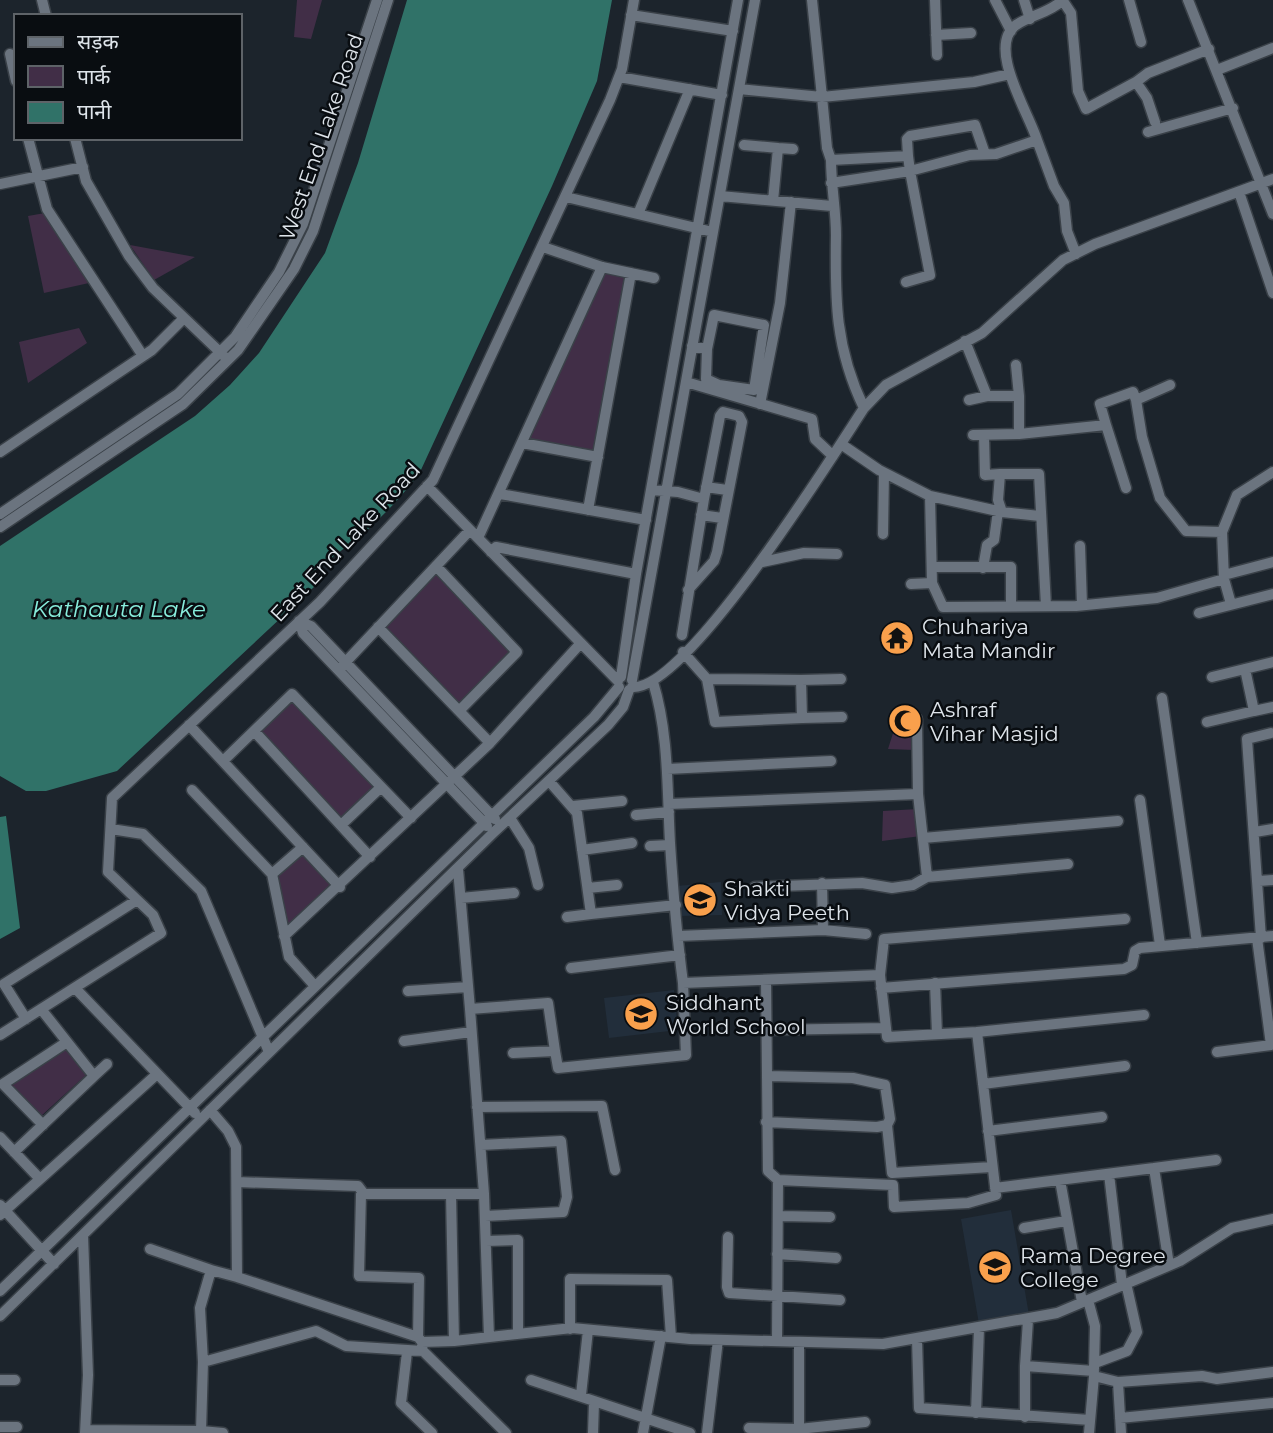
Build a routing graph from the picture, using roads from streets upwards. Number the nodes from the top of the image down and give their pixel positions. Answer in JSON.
{"nodes":[{"id":1,"x":377,"y":0,"type":"edge"},
{"id":2,"x":387,"y":0,"type":"edge"},
{"id":3,"x":634,"y":0,"type":"edge"},
{"id":4,"x":738,"y":0,"type":"edge"},
{"id":5,"x":755,"y":0,"type":"edge"},
{"id":6,"x":812,"y":0,"type":"edge"},
{"id":7,"x":935,"y":0,"type":"edge"},
{"id":8,"x":995,"y":0,"type":"edge"},
{"id":9,"x":1024,"y":0,"type":"edge"},
{"id":10,"x":1129,"y":0,"type":"edge"},
{"id":11,"x":1188,"y":0,"type":"edge"},
{"id":12,"x":1063,"y":1,"type":"edge"},
{"id":13,"x":631,"y":15,"type":"junction"},
{"id":14,"x":1030,"y":19,"type":"junction"},
{"id":15,"x":1011,"y":30,"type":"junction"},
{"id":16,"x":733,"y":31,"type":"junction"},
{"id":17,"x":971,"y":33,"type":"dead end"},
{"id":18,"x":936,"y":35,"type":"junction"},
{"id":19,"x":1141,"y":42,"type":"dead end"},
{"id":20,"x":1273,"y":48,"type":"edge"},
{"id":21,"x":1209,"y":49,"type":"junction"},
{"id":22,"x":9,"y":55,"type":"edge"},
{"id":23,"x":937,"y":55,"type":"dead end"},
{"id":24,"x":1217,"y":70,"type":"junction"},
{"id":25,"x":14,"y":74,"type":"edge"},
{"id":26,"x":1010,"y":74,"type":"junction"},
{"id":27,"x":619,"y":76,"type":"junction"},
{"id":28,"x":1136,"y":82,"type":"junction"},
{"id":29,"x":690,"y":89,"type":"junction"},
{"id":30,"x":739,"y":89,"type":"junction"},
{"id":31,"x":722,"y":95,"type":"junction"},
{"id":32,"x":822,"y":97,"type":"junction"},
{"id":33,"x":1234,"y":108,"type":"junction"},
{"id":34,"x":1154,"y":122,"type":"dead end"},
{"id":35,"x":1148,"y":132,"type":"dead end"},
{"id":36,"x":28,"y":140,"type":"edge"},
{"id":37,"x":76,"y":140,"type":"edge"},
{"id":38,"x":1037,"y":140,"type":"junction"},
{"id":39,"x":744,"y":145,"type":"dead end"},
{"id":40,"x":778,"y":148,"type":"junction"},
{"id":41,"x":793,"y":149,"type":"dead end"},
{"id":42,"x":985,"y":154,"type":"junction"},
{"id":43,"x":908,"y":156,"type":"junction"},
{"id":44,"x":831,"y":160,"type":"junction"},
{"id":45,"x":83,"y":167,"type":"junction"},
{"id":46,"x":910,"y":171,"type":"junction"},
{"id":47,"x":36,"y":177,"type":"junction"},
{"id":48,"x":1273,"y":179,"type":"edge"},
{"id":49,"x":831,"y":183,"type":"junction"},
{"id":50,"x":1262,"y":183,"type":"junction"},
{"id":51,"x":0,"y":184,"type":"edge"},
{"id":52,"x":1239,"y":192,"type":"junction"},
{"id":53,"x":720,"y":196,"type":"junction"},
{"id":54,"x":566,"y":197,"type":"junction"},
{"id":55,"x":773,"y":201,"type":"junction"},
{"id":56,"x":791,"y":202,"type":"junction"},
{"id":57,"x":832,"y":206,"type":"junction"},
{"id":58,"x":638,"y":214,"type":"junction"},
{"id":59,"x":1273,"y":214,"type":"edge"},
{"id":60,"x":698,"y":229,"type":"junction"},
{"id":61,"x":713,"y":232,"type":"junction"},
{"id":62,"x":542,"y":247,"type":"junction"},
{"id":63,"x":1076,"y":254,"type":"junction"},
{"id":64,"x":602,"y":267,"type":"junction"},
{"id":65,"x":631,"y":273,"type":"junction"},
{"id":66,"x":654,"y":278,"type":"dead end"},
{"id":67,"x":906,"y":282,"type":"dead end"},
{"id":68,"x":1273,"y":293,"type":"edge"},
{"id":69,"x":183,"y":319,"type":"junction"},
{"id":70,"x":965,"y":341,"type":"junction"},
{"id":71,"x":692,"y":346,"type":"junction"},
{"id":72,"x":707,"y":349,"type":"junction"},
{"id":73,"x":143,"y":356,"type":"junction"},
{"id":74,"x":225,"y":357,"type":"junction"},
{"id":75,"x":1016,"y":365,"type":"dead end"},
{"id":76,"x":686,"y":382,"type":"junction"},
{"id":77,"x":1170,"y":385,"type":"dead end"},
{"id":78,"x":987,"y":396,"type":"junction"},
{"id":79,"x":1019,"y":396,"type":"junction"},
{"id":80,"x":969,"y":400,"type":"dead end"},
{"id":81,"x":1136,"y":400,"type":"junction"},
{"id":82,"x":760,"y":404,"type":"junction"},
{"id":83,"x":864,"y":408,"type":"junction"},
{"id":84,"x":1106,"y":425,"type":"junction"},
{"id":85,"x":1019,"y":434,"type":"junction"},
{"id":86,"x":973,"y":435,"type":"dead end"},
{"id":87,"x":984,"y":435,"type":"junction"},
{"id":88,"x":522,"y":443,"type":"junction"},
{"id":89,"x":841,"y":444,"type":"junction"},
{"id":90,"x":0,"y":452,"type":"edge"},
{"id":91,"x":833,"y":456,"type":"junction"},
{"id":92,"x":597,"y":457,"type":"junction"},
{"id":93,"x":1273,"y":472,"type":"edge"},
{"id":94,"x":884,"y":473,"type":"junction"},
{"id":95,"x":1000,"y":474,"type":"junction"},
{"id":96,"x":428,"y":486,"type":"junction"},
{"id":97,"x":706,"y":487,"type":"junction"},
{"id":98,"x":1126,"y":488,"type":"dead end"},
{"id":99,"x":727,"y":490,"type":"junction"},
{"id":100,"x":651,"y":491,"type":"junction"},
{"id":101,"x":670,"y":492,"type":"junction"},
{"id":102,"x":500,"y":494,"type":"junction"},
{"id":103,"x":930,"y":496,"type":"junction"},
{"id":104,"x":704,"y":499,"type":"junction"},
{"id":105,"x":588,"y":510,"type":"junction"},
{"id":106,"x":1000,"y":511,"type":"junction"},
{"id":107,"x":0,"y":514,"type":"edge"},
{"id":108,"x":701,"y":515,"type":"junction"},
{"id":109,"x":1040,"y":516,"type":"junction"},
{"id":110,"x":722,"y":518,"type":"junction"},
{"id":111,"x":646,"y":520,"type":"junction"},
{"id":112,"x":0,"y":527,"type":"edge"},
{"id":113,"x":470,"y":530,"type":"junction"},
{"id":114,"x":1222,"y":532,"type":"junction"},
{"id":115,"x":883,"y":534,"type":"dead end"},
{"id":116,"x":478,"y":538,"type":"junction"},
{"id":117,"x":1080,"y":546,"type":"dead end"},
{"id":118,"x":491,"y":552,"type":"junction"},
{"id":119,"x":837,"y":554,"type":"dead end"},
{"id":120,"x":762,"y":562,"type":"junction"},
{"id":121,"x":1273,"y":562,"type":"edge"},
{"id":122,"x":436,"y":566,"type":"junction"},
{"id":123,"x":932,"y":568,"type":"junction"},
{"id":124,"x":983,"y":568,"type":"junction"},
{"id":125,"x":636,"y":574,"type":"junction"},
{"id":126,"x":1224,"y":577,"type":"junction"},
{"id":127,"x":932,"y":583,"type":"junction"},
{"id":128,"x":911,"y":584,"type":"dead end"},
{"id":129,"x":688,"y":590,"type":"junction"},
{"id":130,"x":1273,"y":594,"type":"edge"},
{"id":131,"x":1082,"y":604,"type":"junction"},
{"id":132,"x":1231,"y":604,"type":"junction"},
{"id":133,"x":1046,"y":606,"type":"junction"},
{"id":134,"x":1011,"y":607,"type":"junction"},
{"id":135,"x":1199,"y":613,"type":"dead end"},
{"id":136,"x":299,"y":621,"type":"junction"},
{"id":137,"x":378,"y":627,"type":"junction"},
{"id":138,"x":682,"y":635,"type":"dead end"},
{"id":139,"x":580,"y":644,"type":"junction"},
{"id":140,"x":683,"y":652,"type":"junction"},
{"id":141,"x":1273,"y":662,"type":"edge"},
{"id":142,"x":341,"y":666,"type":"junction"},
{"id":143,"x":1245,"y":669,"type":"junction"},
{"id":144,"x":1212,"y":677,"type":"dead end"},
{"id":145,"x":707,"y":679,"type":"junction"},
{"id":146,"x":841,"y":679,"type":"dead end"},
{"id":147,"x":801,"y":680,"type":"junction"},
{"id":148,"x":653,"y":682,"type":"junction"},
{"id":149,"x":625,"y":684,"type":"junction"},
{"id":150,"x":1162,"y":698,"type":"dead end"},
{"id":151,"x":1273,"y":707,"type":"edge"},
{"id":152,"x":1254,"y":710,"type":"junction"},
{"id":153,"x":459,"y":711,"type":"junction"},
{"id":154,"x":842,"y":717,"type":"dead end"},
{"id":155,"x":802,"y":718,"type":"junction"},
{"id":156,"x":917,"y":719,"type":"dead end"},
{"id":157,"x":1207,"y":722,"type":"dead end"},
{"id":158,"x":189,"y":725,"type":"junction"},
{"id":159,"x":254,"y":731,"type":"junction"},
{"id":160,"x":1271,"y":733,"type":"dead end"},
{"id":161,"x":490,"y":743,"type":"junction"},
{"id":162,"x":223,"y":761,"type":"junction"},
{"id":163,"x":831,"y":761,"type":"dead end"},
{"id":164,"x":667,"y":769,"type":"junction"},
{"id":165,"x":451,"y":780,"type":"junction"},
{"id":166,"x":549,"y":781,"type":"junction"},
{"id":167,"x":381,"y":787,"type":"junction"},
{"id":168,"x":192,"y":790,"type":"dead end"},
{"id":169,"x":918,"y":794,"type":"junction"},
{"id":170,"x":1140,"y":800,"type":"dead end"},
{"id":171,"x":622,"y":801,"type":"dead end"},
{"id":172,"x":573,"y":806,"type":"junction"},
{"id":173,"x":669,"y":808,"type":"junction"},
{"id":174,"x":636,"y":815,"type":"dead end"},
{"id":175,"x":411,"y":818,"type":"junction"},
{"id":176,"x":510,"y":818,"type":"junction"},
{"id":177,"x":487,"y":819,"type":"junction"},
{"id":178,"x":1118,"y":821,"type":"dead end"},
{"id":179,"x":341,"y":825,"type":"junction"},
{"id":180,"x":111,"y":829,"type":"junction"},
{"id":181,"x":497,"y":830,"type":"junction"},
{"id":182,"x":1273,"y":830,"type":"edge"},
{"id":183,"x":1255,"y":832,"type":"junction"},
{"id":184,"x":923,"y":838,"type":"junction"},
{"id":185,"x":632,"y":843,"type":"dead end"},
{"id":186,"x":670,"y":845,"type":"junction"},
{"id":187,"x":650,"y":846,"type":"dead end"},
{"id":188,"x":303,"y":847,"type":"junction"},
{"id":189,"x":582,"y":850,"type":"junction"},
{"id":190,"x":370,"y":857,"type":"junction"},
{"id":191,"x":1068,"y":864,"type":"dead end"},
{"id":192,"x":458,"y":869,"type":"junction"},
{"id":193,"x":272,"y":874,"type":"junction"},
{"id":194,"x":927,"y":877,"type":"junction"},
{"id":195,"x":1273,"y":880,"type":"edge"},
{"id":196,"x":1259,"y":881,"type":"junction"},
{"id":197,"x":822,"y":883,"type":"junction"},
{"id":198,"x":538,"y":885,"type":"dead end"},
{"id":199,"x":617,"y":885,"type":"dead end"},
{"id":200,"x":340,"y":887,"type":"junction"},
{"id":201,"x":755,"y":887,"type":"dead end"},
{"id":202,"x":588,"y":888,"type":"junction"},
{"id":203,"x":514,"y":892,"type":"dead end"},
{"id":204,"x":461,"y":898,"type":"junction"},
{"id":205,"x":137,"y":900,"type":"junction"},
{"id":206,"x":676,"y":905,"type":"junction"},
{"id":207,"x":591,"y":914,"type":"junction"},
{"id":208,"x":567,"y":917,"type":"dead end"},
{"id":209,"x":1125,"y":919,"type":"dead end"},
{"id":210,"x":823,"y":930,"type":"junction"},
{"id":211,"x":866,"y":934,"type":"dead end"},
{"id":212,"x":284,"y":936,"type":"junction"},
{"id":213,"x":678,"y":936,"type":"junction"},
{"id":214,"x":1273,"y":936,"type":"edge"},
{"id":215,"x":1259,"y":938,"type":"junction"},
{"id":216,"x":1197,"y":943,"type":"junction"},
{"id":217,"x":1160,"y":945,"type":"junction"},
{"id":218,"x":680,"y":956,"type":"junction"},
{"id":219,"x":571,"y":968,"type":"dead end"},
{"id":220,"x":1273,"y":969,"type":"edge"},
{"id":221,"x":1261,"y":970,"type":"junction"},
{"id":222,"x":880,"y":975,"type":"junction"},
{"id":223,"x":766,"y":980,"type":"junction"},
{"id":224,"x":683,"y":983,"type":"junction"},
{"id":225,"x":935,"y":983,"type":"junction"},
{"id":226,"x":314,"y":985,"type":"junction"},
{"id":227,"x":468,"y":987,"type":"junction"},
{"id":228,"x":75,"y":988,"type":"junction"},
{"id":229,"x":881,"y":988,"type":"junction"},
{"id":230,"x":408,"y":991,"type":"dead end"},
{"id":231,"x":41,"y":1009,"type":"junction"},
{"id":232,"x":470,"y":1009,"type":"junction"},
{"id":233,"x":1144,"y":1015,"type":"dead end"},
{"id":234,"x":26,"y":1019,"type":"junction"},
{"id":235,"x":886,"y":1028,"type":"junction"},
{"id":236,"x":766,"y":1030,"type":"junction"},
{"id":237,"x":471,"y":1032,"type":"junction"},
{"id":238,"x":977,"y":1032,"type":"junction"},
{"id":239,"x":937,"y":1034,"type":"junction"},
{"id":240,"x":0,"y":1035,"type":"edge"},
{"id":241,"x":261,"y":1038,"type":"junction"},
{"id":242,"x":404,"y":1041,"type":"dead end"},
{"id":243,"x":67,"y":1042,"type":"junction"},
{"id":244,"x":1272,"y":1044,"type":"edge"},
{"id":245,"x":555,"y":1051,"type":"junction"},
{"id":246,"x":269,"y":1052,"type":"junction"},
{"id":247,"x":1217,"y":1052,"type":"dead end"},
{"id":248,"x":513,"y":1054,"type":"dead end"},
{"id":249,"x":107,"y":1064,"type":"dead end"},
{"id":250,"x":1125,"y":1066,"type":"dead end"},
{"id":251,"x":156,"y":1074,"type":"junction"},
{"id":252,"x":94,"y":1076,"type":"junction"},
{"id":253,"x":768,"y":1076,"type":"junction"},
{"id":254,"x":983,"y":1084,"type":"junction"},
{"id":255,"x":477,"y":1107,"type":"junction"},
{"id":256,"x":191,"y":1109,"type":"junction"},
{"id":257,"x":210,"y":1110,"type":"junction"},
{"id":258,"x":1102,"y":1117,"type":"dead end"},
{"id":259,"x":201,"y":1118,"type":"junction"},
{"id":260,"x":766,"y":1122,"type":"junction"},
{"id":261,"x":43,"y":1125,"type":"junction"},
{"id":262,"x":887,"y":1125,"type":"junction"},
{"id":263,"x":988,"y":1131,"type":"junction"},
{"id":264,"x":0,"y":1137,"type":"edge"},
{"id":265,"x":481,"y":1145,"type":"junction"},
{"id":266,"x":14,"y":1152,"type":"junction"},
{"id":267,"x":1216,"y":1160,"type":"dead end"},
{"id":268,"x":992,"y":1167,"type":"junction"},
{"id":269,"x":1154,"y":1168,"type":"junction"},
{"id":270,"x":615,"y":1170,"type":"dead end"},
{"id":271,"x":891,"y":1173,"type":"junction"},
{"id":272,"x":1109,"y":1174,"type":"junction"},
{"id":273,"x":40,"y":1179,"type":"junction"},
{"id":274,"x":778,"y":1180,"type":"junction"},
{"id":275,"x":1059,"y":1180,"type":"junction"},
{"id":276,"x":237,"y":1182,"type":"junction"},
{"id":277,"x":893,"y":1185,"type":"junction"},
{"id":278,"x":995,"y":1188,"type":"junction"},
{"id":279,"x":361,"y":1194,"type":"junction"},
{"id":280,"x":451,"y":1194,"type":"junction"},
{"id":281,"x":484,"y":1194,"type":"junction"},
{"id":282,"x":2,"y":1211,"type":"edge"},
{"id":283,"x":485,"y":1216,"type":"junction"},
{"id":284,"x":780,"y":1216,"type":"junction"},
{"id":285,"x":830,"y":1217,"type":"dead end"},
{"id":286,"x":1273,"y":1219,"type":"edge"},
{"id":287,"x":1066,"y":1221,"type":"junction"},
{"id":288,"x":1024,"y":1228,"type":"dead end"},
{"id":289,"x":83,"y":1236,"type":"junction"},
{"id":290,"x":728,"y":1237,"type":"dead end"},
{"id":291,"x":486,"y":1241,"type":"junction"},
{"id":292,"x":150,"y":1249,"type":"dead end"},
{"id":293,"x":42,"y":1251,"type":"junction"},
{"id":294,"x":777,"y":1254,"type":"junction"},
{"id":295,"x":836,"y":1258,"type":"dead end"},
{"id":296,"x":54,"y":1264,"type":"junction"},
{"id":297,"x":1169,"y":1265,"type":"junction"},
{"id":298,"x":211,"y":1270,"type":"junction"},
{"id":299,"x":237,"y":1277,"type":"junction"},
{"id":300,"x":1124,"y":1284,"type":"junction"},
{"id":301,"x":0,"y":1292,"type":"edge"},
{"id":302,"x":776,"y":1295,"type":"junction"},
{"id":303,"x":841,"y":1300,"type":"dead end"},
{"id":304,"x":1085,"y":1301,"type":"junction"},
{"id":305,"x":0,"y":1316,"type":"edge"},
{"id":306,"x":1028,"y":1320,"type":"junction"},
{"id":307,"x":979,"y":1328,"type":"junction"},
{"id":308,"x":570,"y":1329,"type":"junction"},
{"id":309,"x":588,"y":1330,"type":"junction"},
{"id":310,"x":518,"y":1334,"type":"junction"},
{"id":311,"x":489,"y":1337,"type":"junction"},
{"id":312,"x":666,"y":1337,"type":"junction"},
{"id":313,"x":917,"y":1339,"type":"junction"},
{"id":314,"x":718,"y":1340,"type":"junction"},
{"id":315,"x":454,"y":1341,"type":"junction"},
{"id":316,"x":777,"y":1341,"type":"junction"},
{"id":317,"x":799,"y":1342,"type":"junction"},
{"id":318,"x":421,"y":1344,"type":"junction"},
{"id":319,"x":407,"y":1352,"type":"junction"},
{"id":320,"x":203,"y":1362,"type":"junction"},
{"id":321,"x":1025,"y":1366,"type":"junction"},
{"id":322,"x":1094,"y":1370,"type":"junction"},
{"id":323,"x":1273,"y":1372,"type":"edge"},
{"id":324,"x":0,"y":1380,"type":"edge"},
{"id":325,"x":15,"y":1380,"type":"dead end"},
{"id":326,"x":531,"y":1380,"type":"dead end"},
{"id":327,"x":1118,"y":1382,"type":"junction"},
{"id":328,"x":581,"y":1395,"type":"junction"},
{"id":329,"x":594,"y":1403,"type":"junction"},
{"id":330,"x":1273,"y":1403,"type":"edge"},
{"id":331,"x":976,"y":1413,"type":"junction"},
{"id":332,"x":1026,"y":1417,"type":"junction"},
{"id":333,"x":646,"y":1418,"type":"junction"},
{"id":334,"x":1120,"y":1418,"type":"junction"},
{"id":335,"x":1090,"y":1420,"type":"junction"},
{"id":336,"x":865,"y":1422,"type":"dead end"},
{"id":337,"x":0,"y":1427,"type":"edge"},
{"id":338,"x":18,"y":1427,"type":"dead end"},
{"id":339,"x":749,"y":1428,"type":"dead end"},
{"id":340,"x":85,"y":1431,"type":"edge"},
{"id":341,"x":201,"y":1431,"type":"junction"},
{"id":342,"x":799,"y":1431,"type":"edge"},
{"id":343,"x":502,"y":1432,"type":"edge"},
{"id":344,"x":223,"y":1433,"type":"edge"},
{"id":345,"x":432,"y":1433,"type":"edge"},
{"id":346,"x":593,"y":1433,"type":"edge"},
{"id":347,"x":643,"y":1433,"type":"edge"},
{"id":348,"x":690,"y":1433,"type":"edge"},
{"id":349,"x":707,"y":1433,"type":"edge"},
{"id":350,"x":1089,"y":1433,"type":"edge"},
{"id":351,"x":1121,"y":1433,"type":"edge"}],
"edges":[{"from":1,"to":74,"type":"street","name":"West End Lake Road"},
{"from":2,"to":74,"type":"street","name":"West End Lake Road"},
{"from":3,"to":13,"type":"street","name":"East End Lake Road"},
{"from":4,"to":16,"type":"street"},
{"from":5,"to":30,"type":"street"},
{"from":6,"to":32,"type":"street"},
{"from":7,"to":18,"type":"street"},
{"from":8,"to":15,"type":"street"},
{"from":9,"to":14,"type":"street"},
{"from":10,"to":19,"type":"street"},
{"from":11,"to":21,"type":"street"},
{"from":12,"to":14,"type":"street"},
{"from":12,"to":28,"type":"street"},
{"from":13,"to":16,"type":"street"},
{"from":13,"to":27,"type":"street","name":"East End Lake Road"},
{"from":14,"to":15,"type":"street"},
{"from":15,"to":26,"type":"street"},
{"from":16,"to":31,"type":"street"},
{"from":17,"to":18,"type":"street"},
{"from":18,"to":23,"type":"street"},
{"from":20,"to":24,"type":"street"},
{"from":21,"to":24,"type":"street"},
{"from":21,"to":28,"type":"street"},
{"from":22,"to":25,"type":"street"},
{"from":24,"to":33,"type":"street"},
{"from":26,"to":32,"type":"street"},
{"from":26,"to":38,"type":"street"},
{"from":27,"to":29,"type":"street"},
{"from":27,"to":54,"type":"street","name":"East End Lake Road"},
{"from":28,"to":34,"type":"street"},
{"from":29,"to":31,"type":"street"},
{"from":29,"to":58,"type":"street"},
{"from":30,"to":32,"type":"street"},
{"from":30,"to":53,"type":"street"},
{"from":31,"to":60,"type":"street"},
{"from":32,"to":44,"type":"street"},
{"from":33,"to":35,"type":"street"},
{"from":33,"to":50,"type":"street"},
{"from":36,"to":47,"type":"street"},
{"from":37,"to":45,"type":"street"},
{"from":38,"to":42,"type":"street"},
{"from":38,"to":63,"type":"street"},
{"from":39,"to":40,"type":"street"},
{"from":40,"to":41,"type":"street"},
{"from":40,"to":55,"type":"street"},
{"from":42,"to":43,"type":"street"},
{"from":42,"to":46,"type":"street"},
{"from":43,"to":44,"type":"street"},
{"from":43,"to":46,"type":"street"},
{"from":44,"to":49,"type":"street"},
{"from":45,"to":47,"type":"street"},
{"from":45,"to":69,"type":"street"},
{"from":46,"to":49,"type":"street"},
{"from":46,"to":67,"type":"street"},
{"from":47,"to":51,"type":"street"},
{"from":47,"to":73,"type":"street"},
{"from":48,"to":50,"type":"street"},
{"from":49,"to":57,"type":"street"},
{"from":50,"to":52,"type":"street"},
{"from":50,"to":59,"type":"street"},
{"from":52,"to":63,"type":"street"},
{"from":52,"to":68,"type":"street"},
{"from":53,"to":55,"type":"street"},
{"from":53,"to":61,"type":"street"},
{"from":54,"to":58,"type":"street"},
{"from":54,"to":62,"type":"street","name":"East End Lake Road"},
{"from":55,"to":56,"type":"street"},
{"from":56,"to":57,"type":"street"},
{"from":56,"to":82,"type":"street"},
{"from":57,"to":83,"type":"street"},
{"from":58,"to":60,"type":"street"},
{"from":60,"to":61,"type":"street"},
{"from":60,"to":100,"type":"street"},
{"from":61,"to":71,"type":"street"},
{"from":62,"to":64,"type":"street"},
{"from":62,"to":96,"type":"street","name":"East End Lake Road"},
{"from":63,"to":70,"type":"street"},
{"from":64,"to":65,"type":"street"},
{"from":64,"to":88,"type":"street"},
{"from":65,"to":66,"type":"street"},
{"from":65,"to":92,"type":"street"},
{"from":69,"to":73,"type":"street"},
{"from":69,"to":74,"type":"street"},
{"from":70,"to":78,"type":"street"},
{"from":70,"to":83,"type":"street"},
{"from":71,"to":72,"type":"street"},
{"from":71,"to":76,"type":"street"},
{"from":72,"to":72,"type":"street"},
{"from":73,"to":90,"type":"street"},
{"from":74,"to":107,"type":"street","name":"West End Lake Road"},
{"from":74,"to":112,"type":"street","name":"West End Lake Road"},
{"from":75,"to":79,"type":"street"},
{"from":76,"to":82,"type":"street"},
{"from":76,"to":101,"type":"street"},
{"from":77,"to":81,"type":"street"},
{"from":78,"to":79,"type":"street"},
{"from":78,"to":80,"type":"street"},
{"from":79,"to":85,"type":"street"},
{"from":81,"to":84,"type":"street"},
{"from":81,"to":114,"type":"street"},
{"from":82,"to":91,"type":"street"},
{"from":83,"to":89,"type":"street"},
{"from":84,"to":85,"type":"street"},
{"from":84,"to":98,"type":"street"},
{"from":85,"to":87,"type":"street"},
{"from":86,"to":87,"type":"street"},
{"from":87,"to":95,"type":"street"},
{"from":88,"to":92,"type":"street"},
{"from":88,"to":102,"type":"street"},
{"from":89,"to":91,"type":"street"},
{"from":89,"to":94,"type":"street"},
{"from":91,"to":120,"type":"street"},
{"from":92,"to":105,"type":"street"},
{"from":93,"to":114,"type":"street"},
{"from":94,"to":103,"type":"street"},
{"from":94,"to":115,"type":"street"},
{"from":95,"to":106,"type":"street"},
{"from":95,"to":109,"type":"street"},
{"from":96,"to":113,"type":"street"},
{"from":96,"to":136,"type":"street","name":"East End Lake Road"},
{"from":97,"to":99,"type":"street"},
{"from":97,"to":99,"type":"street"},
{"from":97,"to":104,"type":"street"},
{"from":99,"to":110,"type":"street"},
{"from":100,"to":101,"type":"street"},
{"from":100,"to":111,"type":"street"},
{"from":101,"to":104,"type":"street"},
{"from":101,"to":149,"type":"street"},
{"from":102,"to":105,"type":"street"},
{"from":102,"to":116,"type":"street"},
{"from":103,"to":106,"type":"street"},
{"from":103,"to":123,"type":"street"},
{"from":104,"to":108,"type":"street"},
{"from":105,"to":111,"type":"street"},
{"from":106,"to":109,"type":"street"},
{"from":106,"to":124,"type":"street"},
{"from":108,"to":110,"type":"street"},
{"from":108,"to":129,"type":"street"},
{"from":109,"to":133,"type":"street"},
{"from":110,"to":129,"type":"street"},
{"from":111,"to":125,"type":"street"},
{"from":113,"to":116,"type":"street"},
{"from":113,"to":122,"type":"street"},
{"from":114,"to":126,"type":"street"},
{"from":116,"to":118,"type":"street"},
{"from":117,"to":131,"type":"street"},
{"from":118,"to":125,"type":"street"},
{"from":118,"to":139,"type":"street"},
{"from":119,"to":120,"type":"street"},
{"from":120,"to":140,"type":"street"},
{"from":121,"to":126,"type":"street"},
{"from":122,"to":137,"type":"street"},
{"from":122,"to":153,"type":"street"},
{"from":123,"to":124,"type":"street"},
{"from":123,"to":127,"type":"street"},
{"from":124,"to":134,"type":"street"},
{"from":125,"to":149,"type":"street"},
{"from":126,"to":131,"type":"street"},
{"from":126,"to":132,"type":"street"},
{"from":127,"to":128,"type":"street"},
{"from":127,"to":134,"type":"street"},
{"from":129,"to":138,"type":"street"},
{"from":130,"to":132,"type":"street"},
{"from":131,"to":133,"type":"street"},
{"from":132,"to":135,"type":"street"},
{"from":133,"to":134,"type":"street"},
{"from":136,"to":142,"type":"street"},
{"from":136,"to":158,"type":"street","name":"East End Lake Road"},
{"from":137,"to":142,"type":"street"},
{"from":137,"to":153,"type":"street"},
{"from":139,"to":149,"type":"street"},
{"from":139,"to":161,"type":"street"},
{"from":140,"to":145,"type":"street"},
{"from":140,"to":148,"type":"street"},
{"from":141,"to":143,"type":"street"},
{"from":142,"to":165,"type":"street"},
{"from":143,"to":144,"type":"street"},
{"from":143,"to":152,"type":"street"},
{"from":145,"to":147,"type":"street"},
{"from":145,"to":155,"type":"street"},
{"from":146,"to":147,"type":"street"},
{"from":147,"to":155,"type":"street"},
{"from":148,"to":149,"type":"street"},
{"from":148,"to":164,"type":"street"},
{"from":149,"to":166,"type":"street"},
{"from":149,"to":177,"type":"street"},
{"from":150,"to":216,"type":"street"},
{"from":151,"to":152,"type":"street"},
{"from":152,"to":157,"type":"street"},
{"from":153,"to":161,"type":"street"},
{"from":154,"to":155,"type":"street"},
{"from":156,"to":169,"type":"street"},
{"from":158,"to":162,"type":"street"},
{"from":158,"to":180,"type":"street","name":"East End Lake Road"},
{"from":159,"to":162,"type":"street"},
{"from":159,"to":167,"type":"street"},
{"from":159,"to":179,"type":"street"},
{"from":160,"to":183,"type":"street"},
{"from":161,"to":165,"type":"street"},
{"from":162,"to":188,"type":"street"},
{"from":163,"to":164,"type":"street"},
{"from":164,"to":173,"type":"street"},
{"from":165,"to":175,"type":"street"},
{"from":165,"to":177,"type":"street"},
{"from":166,"to":172,"type":"street"},
{"from":166,"to":176,"type":"street"},
{"from":167,"to":175,"type":"street"},
{"from":167,"to":179,"type":"street"},
{"from":168,"to":193,"type":"street"},
{"from":169,"to":173,"type":"street"},
{"from":169,"to":184,"type":"street"},
{"from":170,"to":217,"type":"street"},
{"from":171,"to":172,"type":"street"},
{"from":172,"to":189,"type":"street"},
{"from":173,"to":174,"type":"street"},
{"from":173,"to":186,"type":"street"},
{"from":175,"to":190,"type":"street"},
{"from":176,"to":181,"type":"street"},
{"from":176,"to":198,"type":"street"},
{"from":177,"to":181,"type":"street"},
{"from":177,"to":226,"type":"street"},
{"from":178,"to":184,"type":"street"},
{"from":179,"to":190,"type":"street"},
{"from":180,"to":205,"type":"street","name":"East End Lake Road"},
{"from":180,"to":241,"type":"street"},
{"from":181,"to":192,"type":"street"},
{"from":182,"to":183,"type":"street"},
{"from":183,"to":196,"type":"street"},
{"from":184,"to":194,"type":"street"},
{"from":185,"to":189,"type":"street"},
{"from":186,"to":187,"type":"street"},
{"from":186,"to":206,"type":"street"},
{"from":188,"to":193,"type":"street"},
{"from":188,"to":200,"type":"street"},
{"from":189,"to":202,"type":"street"},
{"from":190,"to":200,"type":"street"},
{"from":191,"to":194,"type":"street"},
{"from":192,"to":204,"type":"street"},
{"from":192,"to":246,"type":"street"},
{"from":193,"to":212,"type":"street"},
{"from":194,"to":197,"type":"street"},
{"from":195,"to":196,"type":"street"},
{"from":196,"to":215,"type":"street"},
{"from":197,"to":201,"type":"street"},
{"from":197,"to":210,"type":"street"},
{"from":199,"to":202,"type":"street"},
{"from":200,"to":212,"type":"street"},
{"from":202,"to":207,"type":"street"},
{"from":203,"to":204,"type":"street"},
{"from":204,"to":227,"type":"street"},
{"from":205,"to":228,"type":"street","name":"East End Lake Road"},
{"from":205,"to":234,"type":"street"},
{"from":206,"to":207,"type":"street"},
{"from":206,"to":213,"type":"street"},
{"from":207,"to":208,"type":"street"},
{"from":209,"to":222,"type":"street"},
{"from":210,"to":211,"type":"street"},
{"from":210,"to":213,"type":"street"},
{"from":212,"to":226,"type":"street"},
{"from":213,"to":218,"type":"street"},
{"from":214,"to":215,"type":"street"},
{"from":215,"to":216,"type":"street"},
{"from":215,"to":221,"type":"street"},
{"from":216,"to":217,"type":"street"},
{"from":217,"to":225,"type":"street"},
{"from":218,"to":219,"type":"street"},
{"from":218,"to":224,"type":"street"},
{"from":220,"to":221,"type":"street"},
{"from":221,"to":244,"type":"street"},
{"from":222,"to":223,"type":"street"},
{"from":222,"to":229,"type":"street"},
{"from":223,"to":224,"type":"street"},
{"from":223,"to":236,"type":"street"},
{"from":224,"to":245,"type":"street"},
{"from":225,"to":229,"type":"street"},
{"from":225,"to":239,"type":"street"},
{"from":226,"to":241,"type":"street"},
{"from":227,"to":230,"type":"street"},
{"from":227,"to":232,"type":"street"},
{"from":228,"to":231,"type":"street"},
{"from":228,"to":251,"type":"street"},
{"from":229,"to":235,"type":"street"},
{"from":231,"to":234,"type":"street"},
{"from":231,"to":243,"type":"street"},
{"from":232,"to":237,"type":"street"},
{"from":232,"to":245,"type":"street"},
{"from":233,"to":238,"type":"street"},
{"from":234,"to":240,"type":"street"},
{"from":235,"to":236,"type":"street"},
{"from":235,"to":239,"type":"street"},
{"from":236,"to":253,"type":"street"},
{"from":237,"to":242,"type":"street"},
{"from":237,"to":255,"type":"street"},
{"from":238,"to":239,"type":"street"},
{"from":238,"to":254,"type":"street"},
{"from":241,"to":246,"type":"street"},
{"from":241,"to":256,"type":"street"},
{"from":243,"to":252,"type":"street"},
{"from":243,"to":261,"type":"street"},
{"from":244,"to":247,"type":"street"},
{"from":245,"to":248,"type":"street"},
{"from":246,"to":257,"type":"street"},
{"from":249,"to":252,"type":"street"},
{"from":250,"to":254,"type":"street"},
{"from":251,"to":256,"type":"street"},
{"from":251,"to":273,"type":"street"},
{"from":252,"to":261,"type":"street"},
{"from":253,"to":260,"type":"street"},
{"from":253,"to":262,"type":"street"},
{"from":254,"to":263,"type":"street"},
{"from":255,"to":265,"type":"street"},
{"from":255,"to":270,"type":"street"},
{"from":256,"to":259,"type":"street"},
{"from":256,"to":293,"type":"street"},
{"from":257,"to":259,"type":"street"},
{"from":257,"to":276,"type":"street"},
{"from":258,"to":263,"type":"street"},
{"from":259,"to":289,"type":"street"},
{"from":260,"to":262,"type":"street"},
{"from":260,"to":274,"type":"street"},
{"from":261,"to":266,"type":"street"},
{"from":262,"to":271,"type":"street"},
{"from":263,"to":268,"type":"street"},
{"from":264,"to":266,"type":"street"},
{"from":265,"to":281,"type":"street"},
{"from":265,"to":283,"type":"street"},
{"from":266,"to":273,"type":"street"},
{"from":267,"to":269,"type":"street"},
{"from":268,"to":271,"type":"street"},
{"from":268,"to":278,"type":"street"},
{"from":269,"to":272,"type":"street"},
{"from":269,"to":297,"type":"street"},
{"from":271,"to":277,"type":"street"},
{"from":272,"to":275,"type":"street"},
{"from":272,"to":300,"type":"street"},
{"from":273,"to":282,"type":"street"},
{"from":274,"to":277,"type":"street"},
{"from":274,"to":284,"type":"street"},
{"from":275,"to":278,"type":"street"},
{"from":275,"to":287,"type":"street"},
{"from":276,"to":279,"type":"street"},
{"from":276,"to":299,"type":"street"},
{"from":277,"to":278,"type":"street"},
{"from":279,"to":280,"type":"street"},
{"from":279,"to":318,"type":"street"},
{"from":280,"to":281,"type":"street"},
{"from":280,"to":315,"type":"street"},
{"from":281,"to":283,"type":"street"},
{"from":282,"to":293,"type":"street"},
{"from":283,"to":291,"type":"street"},
{"from":284,"to":285,"type":"street"},
{"from":284,"to":294,"type":"street"},
{"from":286,"to":297,"type":"street"},
{"from":287,"to":288,"type":"street"},
{"from":287,"to":304,"type":"street"},
{"from":289,"to":296,"type":"street"},
{"from":289,"to":340,"type":"street"},
{"from":290,"to":302,"type":"street"},
{"from":291,"to":310,"type":"street"},
{"from":291,"to":311,"type":"street"},
{"from":292,"to":298,"type":"street"},
{"from":293,"to":296,"type":"street"},
{"from":293,"to":301,"type":"street"},
{"from":294,"to":295,"type":"street"},
{"from":294,"to":302,"type":"street"},
{"from":296,"to":305,"type":"street"},
{"from":297,"to":300,"type":"street"},
{"from":298,"to":299,"type":"street"},
{"from":298,"to":320,"type":"street"},
{"from":299,"to":318,"type":"street"},
{"from":300,"to":304,"type":"street"},
{"from":300,"to":322,"type":"street"},
{"from":302,"to":303,"type":"street"},
{"from":302,"to":316,"type":"street"},
{"from":304,"to":306,"type":"street"},
{"from":304,"to":322,"type":"street"},
{"from":306,"to":307,"type":"street"},
{"from":306,"to":321,"type":"street"},
{"from":307,"to":313,"type":"street"},
{"from":307,"to":331,"type":"street"},
{"from":308,"to":309,"type":"street"},
{"from":308,"to":310,"type":"street"},
{"from":308,"to":312,"type":"street"},
{"from":309,"to":312,"type":"street"},
{"from":309,"to":328,"type":"street"},
{"from":310,"to":311,"type":"street"},
{"from":311,"to":315,"type":"street"},
{"from":312,"to":314,"type":"street"},
{"from":312,"to":333,"type":"street"},
{"from":313,"to":317,"type":"street"},
{"from":313,"to":331,"type":"street"},
{"from":314,"to":316,"type":"street"},
{"from":314,"to":349,"type":"street"},
{"from":315,"to":318,"type":"street"},
{"from":316,"to":317,"type":"street"},
{"from":317,"to":342,"type":"street"},
{"from":318,"to":319,"type":"street"},
{"from":318,"to":343,"type":"street"},
{"from":319,"to":320,"type":"street"},
{"from":319,"to":345,"type":"street"},
{"from":320,"to":341,"type":"street"},
{"from":321,"to":322,"type":"street"},
{"from":321,"to":332,"type":"street"},
{"from":322,"to":327,"type":"street"},
{"from":322,"to":335,"type":"street"},
{"from":323,"to":327,"type":"street"},
{"from":324,"to":325,"type":"street"},
{"from":326,"to":328,"type":"street"},
{"from":327,"to":334,"type":"street"},
{"from":328,"to":329,"type":"street"},
{"from":329,"to":333,"type":"street"},
{"from":329,"to":346,"type":"street"},
{"from":330,"to":334,"type":"street"},
{"from":331,"to":332,"type":"street"},
{"from":332,"to":335,"type":"street"},
{"from":333,"to":347,"type":"street"},
{"from":333,"to":348,"type":"street"},
{"from":334,"to":351,"type":"street"},
{"from":335,"to":350,"type":"street"},
{"from":336,"to":342,"type":"street"},
{"from":337,"to":338,"type":"street"},
{"from":339,"to":342,"type":"street"},
{"from":340,"to":341,"type":"street"},
{"from":341,"to":344,"type":"street"}]}
